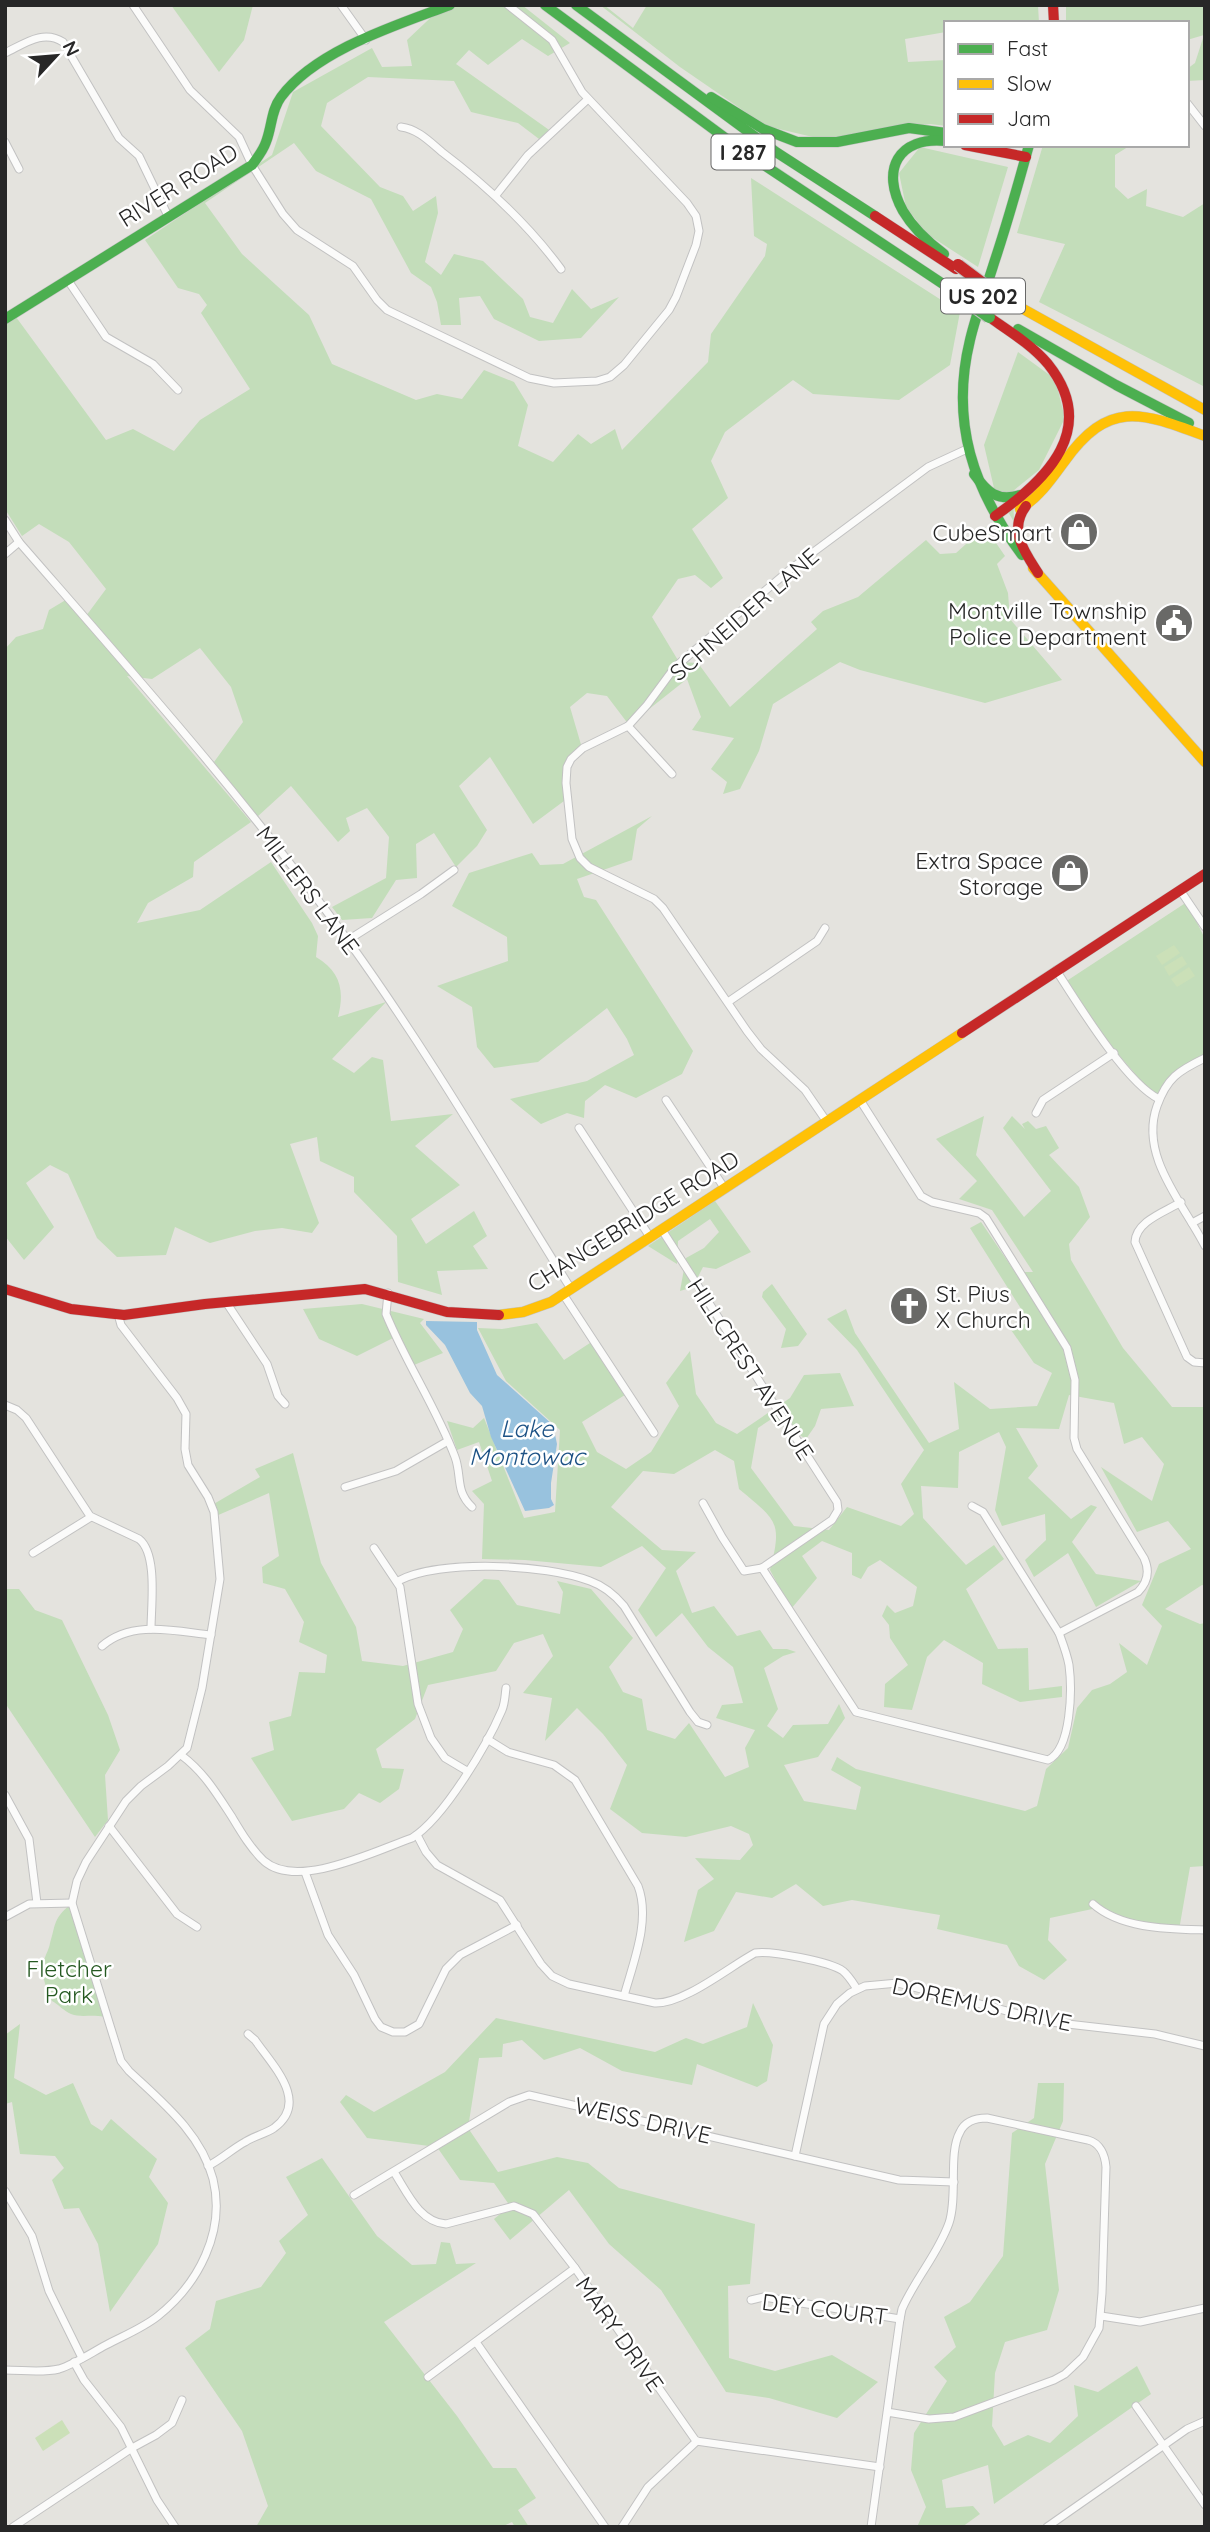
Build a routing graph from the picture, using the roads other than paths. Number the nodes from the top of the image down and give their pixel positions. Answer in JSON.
{"nodes":[{"id":1,"x":133,"y":5,"type":"edge"},
{"id":2,"x":341,"y":5,"type":"edge"},
{"id":3,"x":450,"y":5,"type":"edge"},
{"id":4,"x":508,"y":5,"type":"edge"},
{"id":5,"x":545,"y":5,"type":"edge"},
{"id":6,"x":576,"y":5,"type":"edge"},
{"id":7,"x":366,"y":40,"type":"junction"},
{"id":8,"x":634,"y":49,"type":"junction"},
{"id":9,"x":5,"y":53,"type":"edge"},
{"id":10,"x":588,"y":99,"type":"junction"},
{"id":11,"x":1189,"y":106,"type":"edge"},
{"id":12,"x":1205,"y":126,"type":"edge"},
{"id":13,"x":401,"y":127,"type":"dead end"},
{"id":14,"x":944,"y":133,"type":"edge"},
{"id":15,"x":944,"y":141,"type":"edge"},
{"id":16,"x":5,"y":142,"type":"edge"},
{"id":17,"x":986,"y":147,"type":"edge"},
{"id":18,"x":1027,"y":151,"type":"edge"},
{"id":19,"x":251,"y":165,"type":"junction"},
{"id":20,"x":19,"y":169,"type":"dead end"},
{"id":21,"x":496,"y":195,"type":"junction"},
{"id":22,"x":168,"y":216,"type":"junction"},
{"id":23,"x":957,"y":267,"type":"junction"},
{"id":24,"x":561,"y":269,"type":"dead end"},
{"id":25,"x":67,"y":279,"type":"junction"},
{"id":26,"x":990,"y":315,"type":"junction"},
{"id":27,"x":5,"y":319,"type":"edge"},
{"id":28,"x":178,"y":390,"type":"dead end"},
{"id":29,"x":1205,"y":410,"type":"edge"},
{"id":30,"x":1205,"y":434,"type":"edge"},
{"id":31,"x":967,"y":449,"type":"junction"},
{"id":32,"x":974,"y":474,"type":"junction"},
{"id":33,"x":1033,"y":489,"type":"junction"},
{"id":34,"x":1026,"y":506,"type":"junction"},
{"id":35,"x":996,"y":519,"type":"junction"},
{"id":36,"x":5,"y":520,"type":"edge"},
{"id":37,"x":19,"y":542,"type":"junction"},
{"id":38,"x":5,"y":554,"type":"edge"},
{"id":39,"x":1038,"y":573,"type":"junction"},
{"id":40,"x":628,"y":726,"type":"junction"},
{"id":41,"x":1205,"y":762,"type":"edge"},
{"id":42,"x":672,"y":774,"type":"dead end"},
{"id":43,"x":454,"y":870,"type":"dead end"},
{"id":44,"x":1205,"y":874,"type":"edge"},
{"id":45,"x":1180,"y":890,"type":"junction"},
{"id":46,"x":1205,"y":927,"type":"edge"},
{"id":47,"x":825,"y":928,"type":"dead end"},
{"id":48,"x":348,"y":940,"type":"junction"},
{"id":49,"x":1056,"y":970,"type":"junction"},
{"id":50,"x":728,"y":1002,"type":"junction"},
{"id":51,"x":1114,"y":1053,"type":"junction"},
{"id":52,"x":1205,"y":1059,"type":"edge"},
{"id":53,"x":1159,"y":1099,"type":"junction"},
{"id":54,"x":666,"y":1100,"type":"dead end"},
{"id":55,"x":860,"y":1100,"type":"junction"},
{"id":56,"x":1036,"y":1113,"type":"dead end"},
{"id":57,"x":827,"y":1122,"type":"junction"},
{"id":58,"x":579,"y":1128,"type":"dead end"},
{"id":59,"x":725,"y":1189,"type":"junction"},
{"id":60,"x":1181,"y":1202,"type":"junction"},
{"id":61,"x":1205,"y":1216,"type":"edge"},
{"id":62,"x":1192,"y":1223,"type":"junction"},
{"id":63,"x":656,"y":1233,"type":"junction"},
{"id":64,"x":1205,"y":1246,"type":"edge"},
{"id":65,"x":5,"y":1289,"type":"edge"},
{"id":66,"x":567,"y":1291,"type":"junction"},
{"id":67,"x":388,"y":1293,"type":"junction"},
{"id":68,"x":226,"y":1302,"type":"junction"},
{"id":69,"x":118,"y":1314,"type":"junction"},
{"id":70,"x":1205,"y":1363,"type":"edge"},
{"id":71,"x":285,"y":1404,"type":"dead end"},
{"id":72,"x":5,"y":1405,"type":"edge"},
{"id":73,"x":653,"y":1433,"type":"dead end"},
{"id":74,"x":448,"y":1441,"type":"junction"},
{"id":75,"x":345,"y":1487,"type":"dead end"},
{"id":76,"x":703,"y":1503,"type":"dead end"},
{"id":77,"x":972,"y":1506,"type":"dead end"},
{"id":78,"x":472,"y":1507,"type":"dead end"},
{"id":79,"x":91,"y":1517,"type":"junction"},
{"id":80,"x":374,"y":1548,"type":"dead end"},
{"id":81,"x":33,"y":1553,"type":"dead end"},
{"id":82,"x":762,"y":1567,"type":"junction"},
{"id":83,"x":398,"y":1581,"type":"junction"},
{"id":84,"x":151,"y":1629,"type":"junction"},
{"id":85,"x":1059,"y":1633,"type":"junction"},
{"id":86,"x":211,"y":1635,"type":"junction"},
{"id":87,"x":102,"y":1646,"type":"dead end"},
{"id":88,"x":506,"y":1688,"type":"dead end"},
{"id":89,"x":707,"y":1725,"type":"dead end"},
{"id":90,"x":487,"y":1739,"type":"junction"},
{"id":91,"x":181,"y":1755,"type":"junction"},
{"id":92,"x":467,"y":1771,"type":"junction"},
{"id":93,"x":5,"y":1795,"type":"edge"},
{"id":94,"x":109,"y":1826,"type":"junction"},
{"id":95,"x":417,"y":1835,"type":"junction"},
{"id":96,"x":305,"y":1872,"type":"junction"},
{"id":97,"x":37,"y":1903,"type":"junction"},
{"id":98,"x":72,"y":1903,"type":"junction"},
{"id":99,"x":1093,"y":1904,"type":"dead end"},
{"id":100,"x":5,"y":1917,"type":"edge"},
{"id":101,"x":517,"y":1925,"type":"junction"},
{"id":102,"x":197,"y":1927,"type":"dead end"},
{"id":103,"x":1205,"y":1930,"type":"edge"},
{"id":104,"x":858,"y":1989,"type":"junction"},
{"id":105,"x":624,"y":1996,"type":"junction"},
{"id":106,"x":248,"y":2034,"type":"dead end"},
{"id":107,"x":1205,"y":2046,"type":"edge"},
{"id":108,"x":796,"y":2155,"type":"junction"},
{"id":109,"x":208,"y":2166,"type":"junction"},
{"id":110,"x":394,"y":2172,"type":"junction"},
{"id":111,"x":954,"y":2182,"type":"junction"},
{"id":112,"x":5,"y":2191,"type":"edge"},
{"id":113,"x":354,"y":2195,"type":"dead end"},
{"id":114,"x":575,"y":2268,"type":"junction"},
{"id":115,"x":751,"y":2300,"type":"dead end"},
{"id":116,"x":1205,"y":2308,"type":"edge"},
{"id":117,"x":1101,"y":2316,"type":"junction"},
{"id":118,"x":900,"y":2319,"type":"junction"},
{"id":119,"x":476,"y":2342,"type":"junction"},
{"id":120,"x":82,"y":2358,"type":"junction"},
{"id":121,"x":74,"y":2362,"type":"junction"},
{"id":122,"x":5,"y":2370,"type":"edge"},
{"id":123,"x":428,"y":2377,"type":"dead end"},
{"id":124,"x":182,"y":2400,"type":"dead end"},
{"id":125,"x":1136,"y":2406,"type":"dead end"},
{"id":126,"x":887,"y":2412,"type":"junction"},
{"id":127,"x":1205,"y":2421,"type":"edge"},
{"id":128,"x":697,"y":2441,"type":"junction"},
{"id":129,"x":1163,"y":2445,"type":"junction"},
{"id":130,"x":132,"y":2448,"type":"junction"},
{"id":131,"x":880,"y":2468,"type":"junction"},
{"id":132,"x":1205,"y":2505,"type":"edge"},
{"id":133,"x":13,"y":2527,"type":"edge"},
{"id":134,"x":175,"y":2527,"type":"edge"},
{"id":135,"x":605,"y":2527,"type":"edge"},
{"id":136,"x":622,"y":2527,"type":"edge"},
{"id":137,"x":871,"y":2527,"type":"edge"},
{"id":138,"x":1047,"y":2527,"type":"edge"}],
"edges":[{"from":1,"to":19,"type":"street"},
{"from":2,"to":7,"type":"street"},
{"from":3,"to":7,"type":"main road","name":"RIVER ROAD"},
{"from":4,"to":10,"type":"street"},
{"from":5,"to":26,"type":"main road","number":"I 287","bridge":true},
{"from":6,"to":8,"type":"main road","number":"I 287"},
{"from":7,"to":19,"type":"main road","name":"RIVER ROAD"},
{"from":8,"to":14,"type":"main road"},
{"from":8,"to":23,"type":"main road","number":"I 287"},
{"from":9,"to":22,"type":"street"},
{"from":10,"to":19,"type":"street"},
{"from":10,"to":21,"type":"street"},
{"from":11,"to":12,"type":"street"},
{"from":13,"to":21,"type":"street"},
{"from":15,"to":23,"type":"main road"},
{"from":16,"to":20,"type":"street"},
{"from":17,"to":18,"type":"main road"},
{"from":18,"to":31,"type":"main road","number":"US 202"},
{"from":19,"to":22,"type":"main road","name":"RIVER ROAD"},
{"from":21,"to":24,"type":"street"},
{"from":22,"to":25,"type":"main road","name":"RIVER ROAD"},
{"from":23,"to":29,"type":"main road","bridge":true},
{"from":25,"to":27,"type":"main road","name":"RIVER ROAD"},
{"from":25,"to":28,"type":"street"},
{"from":26,"to":30,"type":"main road"},
{"from":26,"to":33,"type":"main road"},
{"from":30,"to":34,"type":"main road"},
{"from":31,"to":32,"type":"main road","number":"US 202"},
{"from":31,"to":40,"type":"street","name":"SCHNEIDER LANE"},
{"from":32,"to":33,"type":"main road"},
{"from":32,"to":35,"type":"main road","number":"US 202"},
{"from":33,"to":35,"type":"main road"},
{"from":34,"to":35,"type":"main road"},
{"from":34,"to":39,"type":"main road"},
{"from":35,"to":39,"type":"main road","number":"US 202"},
{"from":36,"to":37,"type":"street","name":"MILLERS LANE"},
{"from":37,"to":38,"type":"street"},
{"from":37,"to":48,"type":"street","name":"MILLERS LANE"},
{"from":39,"to":41,"type":"main road","number":"US 202"},
{"from":40,"to":42,"type":"street"},
{"from":40,"to":50,"type":"street","name":"SCHNEIDER LANE"},
{"from":43,"to":48,"type":"street"},
{"from":44,"to":45,"type":"main road","name":"CHANGEBRIDGE ROAD"},
{"from":45,"to":46,"type":"street"},
{"from":45,"to":49,"type":"main road","name":"CHANGEBRIDGE ROAD"},
{"from":47,"to":50,"type":"street"},
{"from":48,"to":66,"type":"street","name":"MILLERS LANE"},
{"from":49,"to":51,"type":"street"},
{"from":49,"to":55,"type":"main road","name":"CHANGEBRIDGE ROAD"},
{"from":50,"to":57,"type":"street","name":"SCHNEIDER LANE"},
{"from":51,"to":53,"type":"street"},
{"from":51,"to":56,"type":"street"},
{"from":52,"to":53,"type":"street"},
{"from":53,"to":60,"type":"street"},
{"from":54,"to":59,"type":"street"},
{"from":55,"to":57,"type":"main road","name":"CHANGEBRIDGE ROAD"},
{"from":55,"to":85,"type":"street"},
{"from":57,"to":59,"type":"main road","name":"CHANGEBRIDGE ROAD"},
{"from":58,"to":63,"type":"street","name":"HILLCREST AVENUE"},
{"from":59,"to":63,"type":"main road","name":"CHANGEBRIDGE ROAD"},
{"from":60,"to":62,"type":"street"},
{"from":60,"to":70,"type":"street"},
{"from":61,"to":62,"type":"street"},
{"from":62,"to":64,"type":"street"},
{"from":63,"to":66,"type":"main road","name":"CHANGEBRIDGE ROAD"},
{"from":63,"to":82,"type":"street","name":"HILLCREST AVENUE"},
{"from":65,"to":69,"type":"main road","name":"CHANGEBRIDGE ROAD"},
{"from":66,"to":67,"type":"main road","name":"CHANGEBRIDGE ROAD"},
{"from":66,"to":73,"type":"street","name":"MILLERS LANE"},
{"from":67,"to":68,"type":"main road","name":"CHANGEBRIDGE ROAD"},
{"from":67,"to":74,"type":"street"},
{"from":68,"to":69,"type":"main road","name":"CHANGEBRIDGE ROAD"},
{"from":68,"to":71,"type":"street"},
{"from":69,"to":86,"type":"street"},
{"from":72,"to":79,"type":"street"},
{"from":74,"to":75,"type":"street"},
{"from":74,"to":78,"type":"street"},
{"from":76,"to":82,"type":"street"},
{"from":77,"to":85,"type":"street"},
{"from":79,"to":81,"type":"street"},
{"from":79,"to":84,"type":"street"},
{"from":80,"to":83,"type":"street"},
{"from":82,"to":85,"type":"street"},
{"from":83,"to":89,"type":"street"},
{"from":83,"to":92,"type":"street"},
{"from":84,"to":86,"type":"street"},
{"from":84,"to":87,"type":"street"},
{"from":86,"to":91,"type":"street"},
{"from":88,"to":90,"type":"street"},
{"from":90,"to":92,"type":"street"},
{"from":90,"to":105,"type":"street"},
{"from":91,"to":94,"type":"street"},
{"from":91,"to":96,"type":"street"},
{"from":92,"to":95,"type":"street"},
{"from":93,"to":97,"type":"street"},
{"from":94,"to":98,"type":"street"},
{"from":94,"to":102,"type":"street"},
{"from":95,"to":96,"type":"street"},
{"from":95,"to":101,"type":"street"},
{"from":96,"to":101,"type":"street"},
{"from":97,"to":98,"type":"street"},
{"from":97,"to":100,"type":"street"},
{"from":98,"to":109,"type":"street"},
{"from":99,"to":103,"type":"street"},
{"from":101,"to":105,"type":"street"},
{"from":104,"to":105,"type":"street"},
{"from":104,"to":107,"type":"street","name":"DOREMUS DRIVE"},
{"from":104,"to":108,"type":"street","name":"DOREMUS DRIVE"},
{"from":106,"to":109,"type":"street"},
{"from":108,"to":110,"type":"street","name":"WEISS DRIVE"},
{"from":108,"to":111,"type":"street","name":"WEISS DRIVE"},
{"from":109,"to":120,"type":"street"},
{"from":110,"to":113,"type":"street","name":"WEISS DRIVE"},
{"from":110,"to":114,"type":"street","name":"MARY DRIVE"},
{"from":111,"to":117,"type":"street"},
{"from":111,"to":118,"type":"street"},
{"from":112,"to":120,"type":"street"},
{"from":114,"to":119,"type":"street"},
{"from":114,"to":128,"type":"street","name":"MARY DRIVE"},
{"from":115,"to":118,"type":"street","name":"DEY COURT"},
{"from":116,"to":117,"type":"street"},
{"from":117,"to":126,"type":"street"},
{"from":118,"to":126,"type":"street"},
{"from":119,"to":123,"type":"street"},
{"from":119,"to":135,"type":"street"},
{"from":120,"to":121,"type":"street"},
{"from":121,"to":122,"type":"street"},
{"from":121,"to":130,"type":"street"},
{"from":124,"to":130,"type":"street"},
{"from":125,"to":129,"type":"street"},
{"from":126,"to":131,"type":"street"},
{"from":127,"to":129,"type":"street"},
{"from":128,"to":131,"type":"street"},
{"from":128,"to":136,"type":"street"},
{"from":129,"to":132,"type":"street"},
{"from":129,"to":138,"type":"street"},
{"from":130,"to":133,"type":"street"},
{"from":130,"to":134,"type":"street"},
{"from":131,"to":137,"type":"street"}]}
